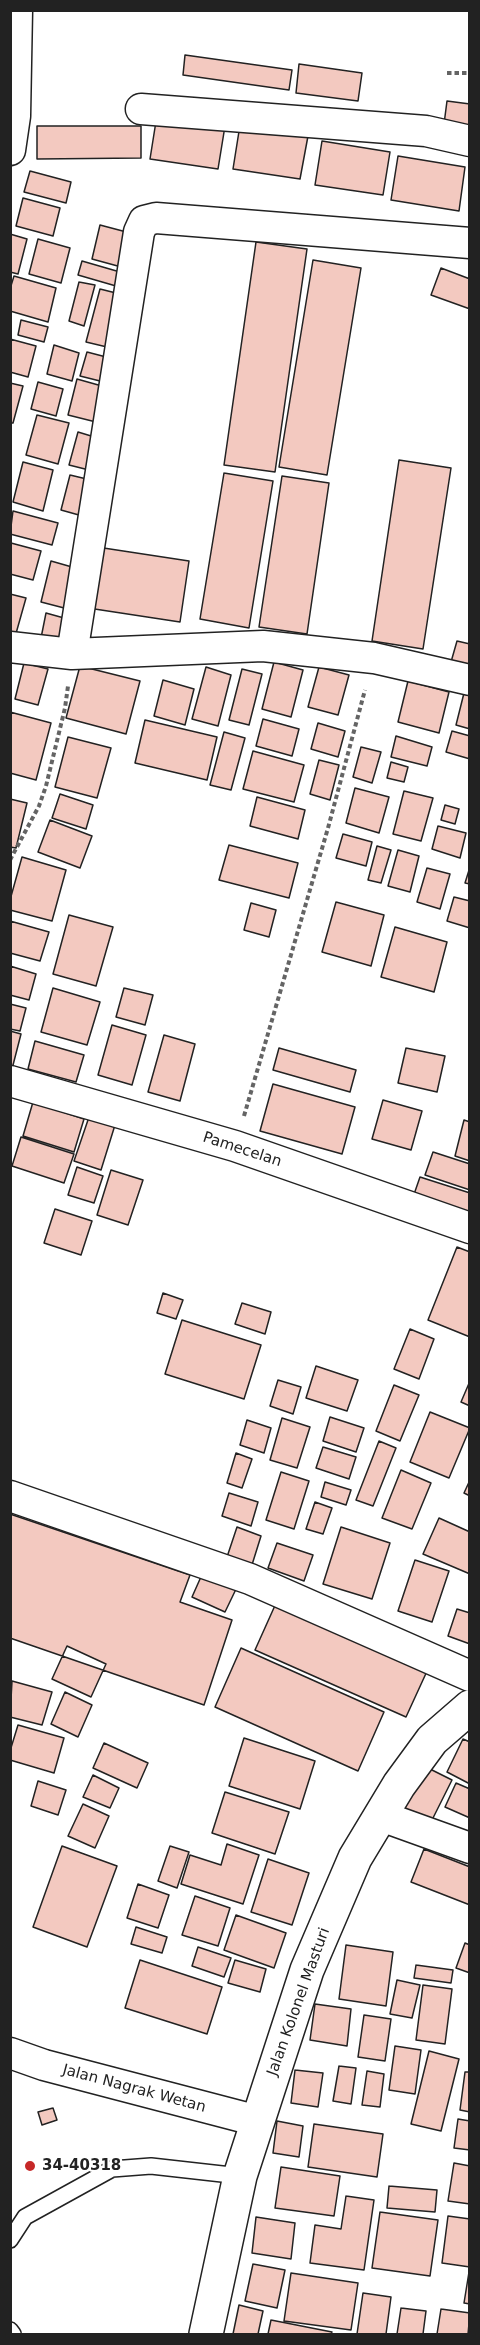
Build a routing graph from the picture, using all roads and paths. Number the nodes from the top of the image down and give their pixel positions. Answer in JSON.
{"nodes":[{"id":1,"x":17,"y":10,"type":"edge"},
{"id":2,"x":447,"y":73,"type":"dead end"},
{"id":3,"x":470,"y":73,"type":"edge"},
{"id":4,"x":141,"y":109,"type":"dead end"},
{"id":5,"x":470,"y":141,"type":"edge"},
{"id":6,"x":10,"y":150,"type":"edge"},
{"id":7,"x":470,"y":243,"type":"edge"},
{"id":8,"x":10,"y":647,"type":"edge"},
{"id":9,"x":72,"y":654,"type":"junction"},
{"id":10,"x":374,"y":658,"type":"junction"},
{"id":11,"x":470,"y":680,"type":"edge"},
{"id":12,"x":10,"y":860,"type":"edge"},
{"id":13,"x":10,"y":1081,"type":"edge"},
{"id":14,"x":235,"y":1146,"type":"junction"},
{"id":15,"x":470,"y":1228,"type":"edge"},
{"id":16,"x":10,"y":1496,"type":"edge"},
{"id":17,"x":470,"y":1676,"type":"edge"},
{"id":18,"x":470,"y":1707,"type":"edge"},
{"id":19,"x":381,"y":1816,"type":"junction"},
{"id":20,"x":470,"y":1848,"type":"edge"},
{"id":21,"x":10,"y":2053,"type":"edge"},
{"id":22,"x":258,"y":2121,"type":"junction"},
{"id":23,"x":240,"y":2176,"type":"junction"},
{"id":24,"x":10,"y":2240,"type":"edge"},
{"id":25,"x":10,"y":2330,"type":"edge"},
{"id":26,"x":13,"y":2334,"type":"edge"},
{"id":27,"x":206,"y":2334,"type":"edge"}],
"edges":[{"from":1,"to":6,"type":"street"},
{"from":2,"to":3,"type":"path"},
{"from":4,"to":5,"type":"street"},
{"from":7,"to":9,"type":"street"},
{"from":8,"to":9,"type":"street"},
{"from":9,"to":10,"type":"street"},
{"from":9,"to":12,"type":"path"},
{"from":10,"to":11,"type":"street"},
{"from":10,"to":14,"type":"path"},
{"from":13,"to":14,"type":"street","name":"Pamecelan"},
{"from":14,"to":15,"type":"street","name":"Pamecelan"},
{"from":16,"to":17,"type":"street"},
{"from":18,"to":19,"type":"main road","name":"Jalan Kolonel Masturi"},
{"from":19,"to":20,"type":"street"},
{"from":19,"to":22,"type":"main road","name":"Jalan Kolonel Masturi"},
{"from":21,"to":22,"type":"street","name":"Jalan Nagrak Wetan"},
{"from":22,"to":23,"type":"main road","name":"Jalan Kolonel Masturi"},
{"from":23,"to":24,"type":"lane"},
{"from":23,"to":27,"type":"main road","name":"Jalan Kolonel Masturi"},
{"from":25,"to":26,"type":"lane"}]}
